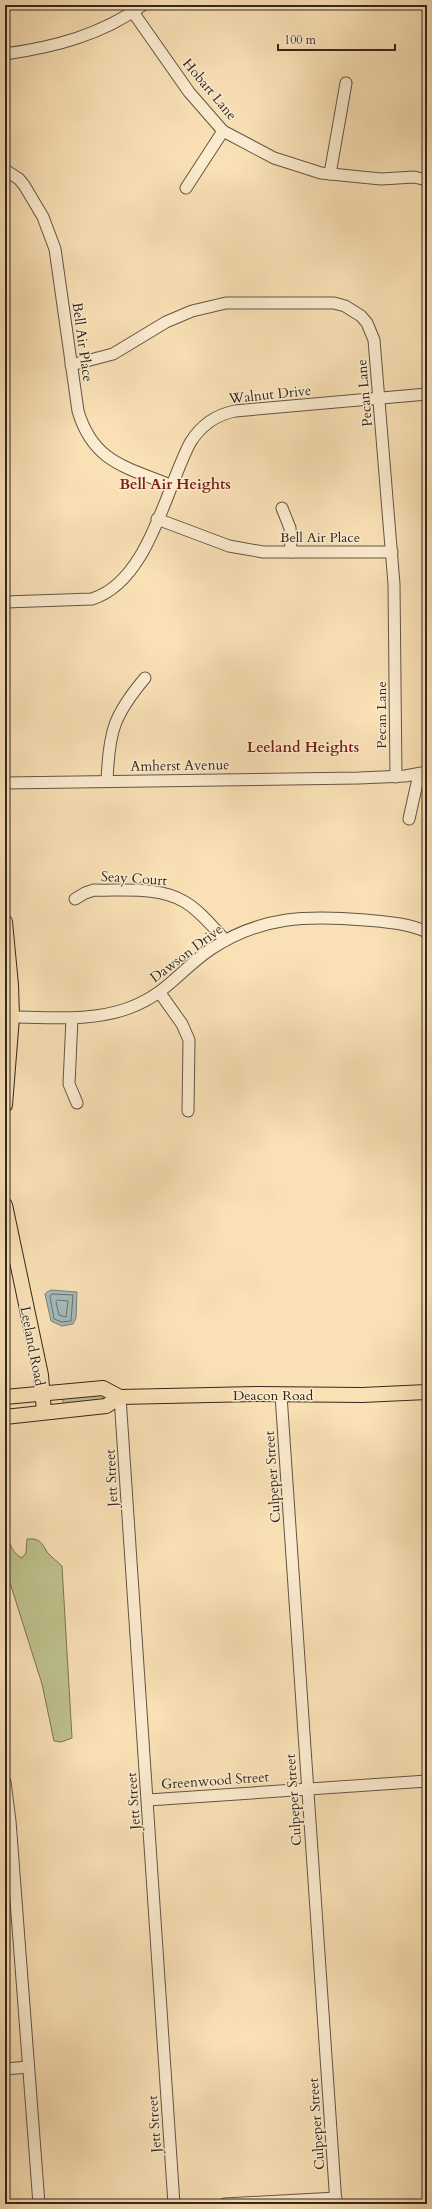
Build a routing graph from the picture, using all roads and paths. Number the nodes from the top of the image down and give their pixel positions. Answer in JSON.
{"nodes":[{"id":1,"x":143,"y":5,"type":"edge"},
{"id":2,"x":131,"y":9,"type":"edge"},
{"id":3,"x":5,"y":54,"type":"edge"},
{"id":4,"x":346,"y":83,"type":"dead end"},
{"id":5,"x":224,"y":131,"type":"junction"},
{"id":6,"x":5,"y":170,"type":"edge"},
{"id":7,"x":330,"y":174,"type":"junction"},
{"id":8,"x":427,"y":180,"type":"edge"},
{"id":9,"x":186,"y":188,"type":"dead end"},
{"id":10,"x":71,"y":365,"type":"junction"},
{"id":11,"x":427,"y":394,"type":"edge"},
{"id":12,"x":380,"y":398,"type":"junction"},
{"id":13,"x":170,"y":485,"type":"junction"},
{"id":14,"x":282,"y":508,"type":"dead end"},
{"id":15,"x":157,"y":519,"type":"junction"},
{"id":16,"x":290,"y":552,"type":"junction"},
{"id":17,"x":392,"y":552,"type":"junction"},
{"id":18,"x":5,"y":602,"type":"edge"},
{"id":19,"x":145,"y":678,"type":"dead end"},
{"id":20,"x":423,"y":773,"type":"edge"},
{"id":21,"x":396,"y":777,"type":"junction"},
{"id":22,"x":107,"y":781,"type":"junction"},
{"id":23,"x":5,"y":783,"type":"edge"},
{"id":24,"x":409,"y":819,"type":"dead end"},
{"id":25,"x":75,"y":899,"type":"dead end"},
{"id":26,"x":5,"y":922,"type":"edge"},
{"id":27,"x":427,"y":932,"type":"edge"},
{"id":28,"x":225,"y":940,"type":"junction"},
{"id":29,"x":6,"y":941,"type":"edge"},
{"id":30,"x":160,"y":993,"type":"junction"},
{"id":31,"x":12,"y":1017,"type":"junction"},
{"id":32,"x":72,"y":1018,"type":"junction"},
{"id":33,"x":77,"y":1103,"type":"dead end"},
{"id":34,"x":5,"y":1105,"type":"edge"},
{"id":35,"x":188,"y":1111,"type":"dead end"},
{"id":36,"x":5,"y":1205,"type":"edge"},
{"id":37,"x":43,"y":1392,"type":"junction"},
{"id":38,"x":427,"y":1392,"type":"edge"},
{"id":39,"x":282,"y":1395,"type":"junction"},
{"id":40,"x":5,"y":1397,"type":"edge"},
{"id":41,"x":120,"y":1397,"type":"junction"},
{"id":42,"x":44,"y":1412,"type":"junction"},
{"id":43,"x":5,"y":1417,"type":"edge"},
{"id":44,"x":427,"y":1781,"type":"edge"},
{"id":45,"x":5,"y":1782,"type":"edge"},
{"id":46,"x":308,"y":1789,"type":"junction"},
{"id":47,"x":148,"y":1800,"type":"junction"},
{"id":48,"x":9,"y":1852,"type":"edge"},
{"id":49,"x":28,"y":2067,"type":"junction"},
{"id":50,"x":5,"y":2069,"type":"edge"},
{"id":51,"x":336,"y":2201,"type":"edge"},
{"id":52,"x":39,"y":2204,"type":"edge"},
{"id":53,"x":174,"y":2204,"type":"edge"},
{"id":54,"x":225,"y":2204,"type":"edge"}],
"edges":[{"from":1,"to":2,"type":"street"},
{"from":2,"to":3,"type":"street"},
{"from":2,"to":5,"type":"street","name":"Hobart Lane"},
{"from":4,"to":7,"type":"street"},
{"from":5,"to":7,"type":"street","name":"Hobart Lane"},
{"from":5,"to":9,"type":"street"},
{"from":6,"to":10,"type":"street","name":"Bell Air Place"},
{"from":7,"to":8,"type":"street","name":"Hobart Lane"},
{"from":10,"to":12,"type":"street","name":"Pecan Lane"},
{"from":10,"to":13,"type":"street","name":"Bell Air Place"},
{"from":11,"to":12,"type":"street","name":"Walnut Drive"},
{"from":12,"to":13,"type":"street","name":"Walnut Drive"},
{"from":12,"to":17,"type":"street","name":"Pecan Lane"},
{"from":13,"to":15,"type":"street","name":"Walnut Drive"},
{"from":14,"to":16,"type":"street"},
{"from":15,"to":16,"type":"street","name":"Bell Air Place"},
{"from":15,"to":18,"type":"street","name":"Walnut Drive"},
{"from":16,"to":17,"type":"street","name":"Bell Air Place"},
{"from":17,"to":21,"type":"street","name":"Pecan Lane"},
{"from":19,"to":22,"type":"street"},
{"from":20,"to":21,"type":"street","name":"Amherst Avenue"},
{"from":20,"to":24,"type":"street"},
{"from":21,"to":22,"type":"street","name":"Amherst Avenue"},
{"from":22,"to":23,"type":"street","name":"Amherst Avenue"},
{"from":25,"to":28,"type":"street","name":"Seay Court"},
{"from":26,"to":29,"type":"main road"},
{"from":27,"to":28,"type":"street","name":"Dawson Drive"},
{"from":28,"to":30,"type":"street","name":"Dawson Drive"},
{"from":29,"to":31,"type":"main road"},
{"from":30,"to":32,"type":"street","name":"Dawson Drive"},
{"from":30,"to":35,"type":"street"},
{"from":31,"to":32,"type":"street","name":"Dawson Drive"},
{"from":31,"to":34,"type":"main road"},
{"from":32,"to":33,"type":"street"},
{"from":36,"to":37,"type":"main road","name":"Leeland Road"},
{"from":37,"to":40,"type":"main road","name":"Deacon Road"},
{"from":37,"to":41,"type":"main road","name":"Deacon Road"},
{"from":37,"to":42,"type":"main road"},
{"from":38,"to":39,"type":"main road","name":"Deacon Road"},
{"from":39,"to":41,"type":"main road","name":"Deacon Road"},
{"from":39,"to":46,"type":"street","name":"Culpeper Street"},
{"from":41,"to":42,"type":"main road","name":"Deacon Road"},
{"from":41,"to":47,"type":"street","name":"Jett Street"},
{"from":42,"to":43,"type":"main road","name":"Deacon Road"},
{"from":44,"to":46,"type":"street","name":"Greenwood Street"},
{"from":45,"to":48,"type":"street"},
{"from":46,"to":47,"type":"street","name":"Greenwood Street"},
{"from":46,"to":51,"type":"street","name":"Culpeper Street"},
{"from":47,"to":53,"type":"street","name":"Jett Street"},
{"from":48,"to":49,"type":"street"},
{"from":49,"to":50,"type":"street"},
{"from":49,"to":52,"type":"street"},
{"from":51,"to":54,"type":"street"}]}
